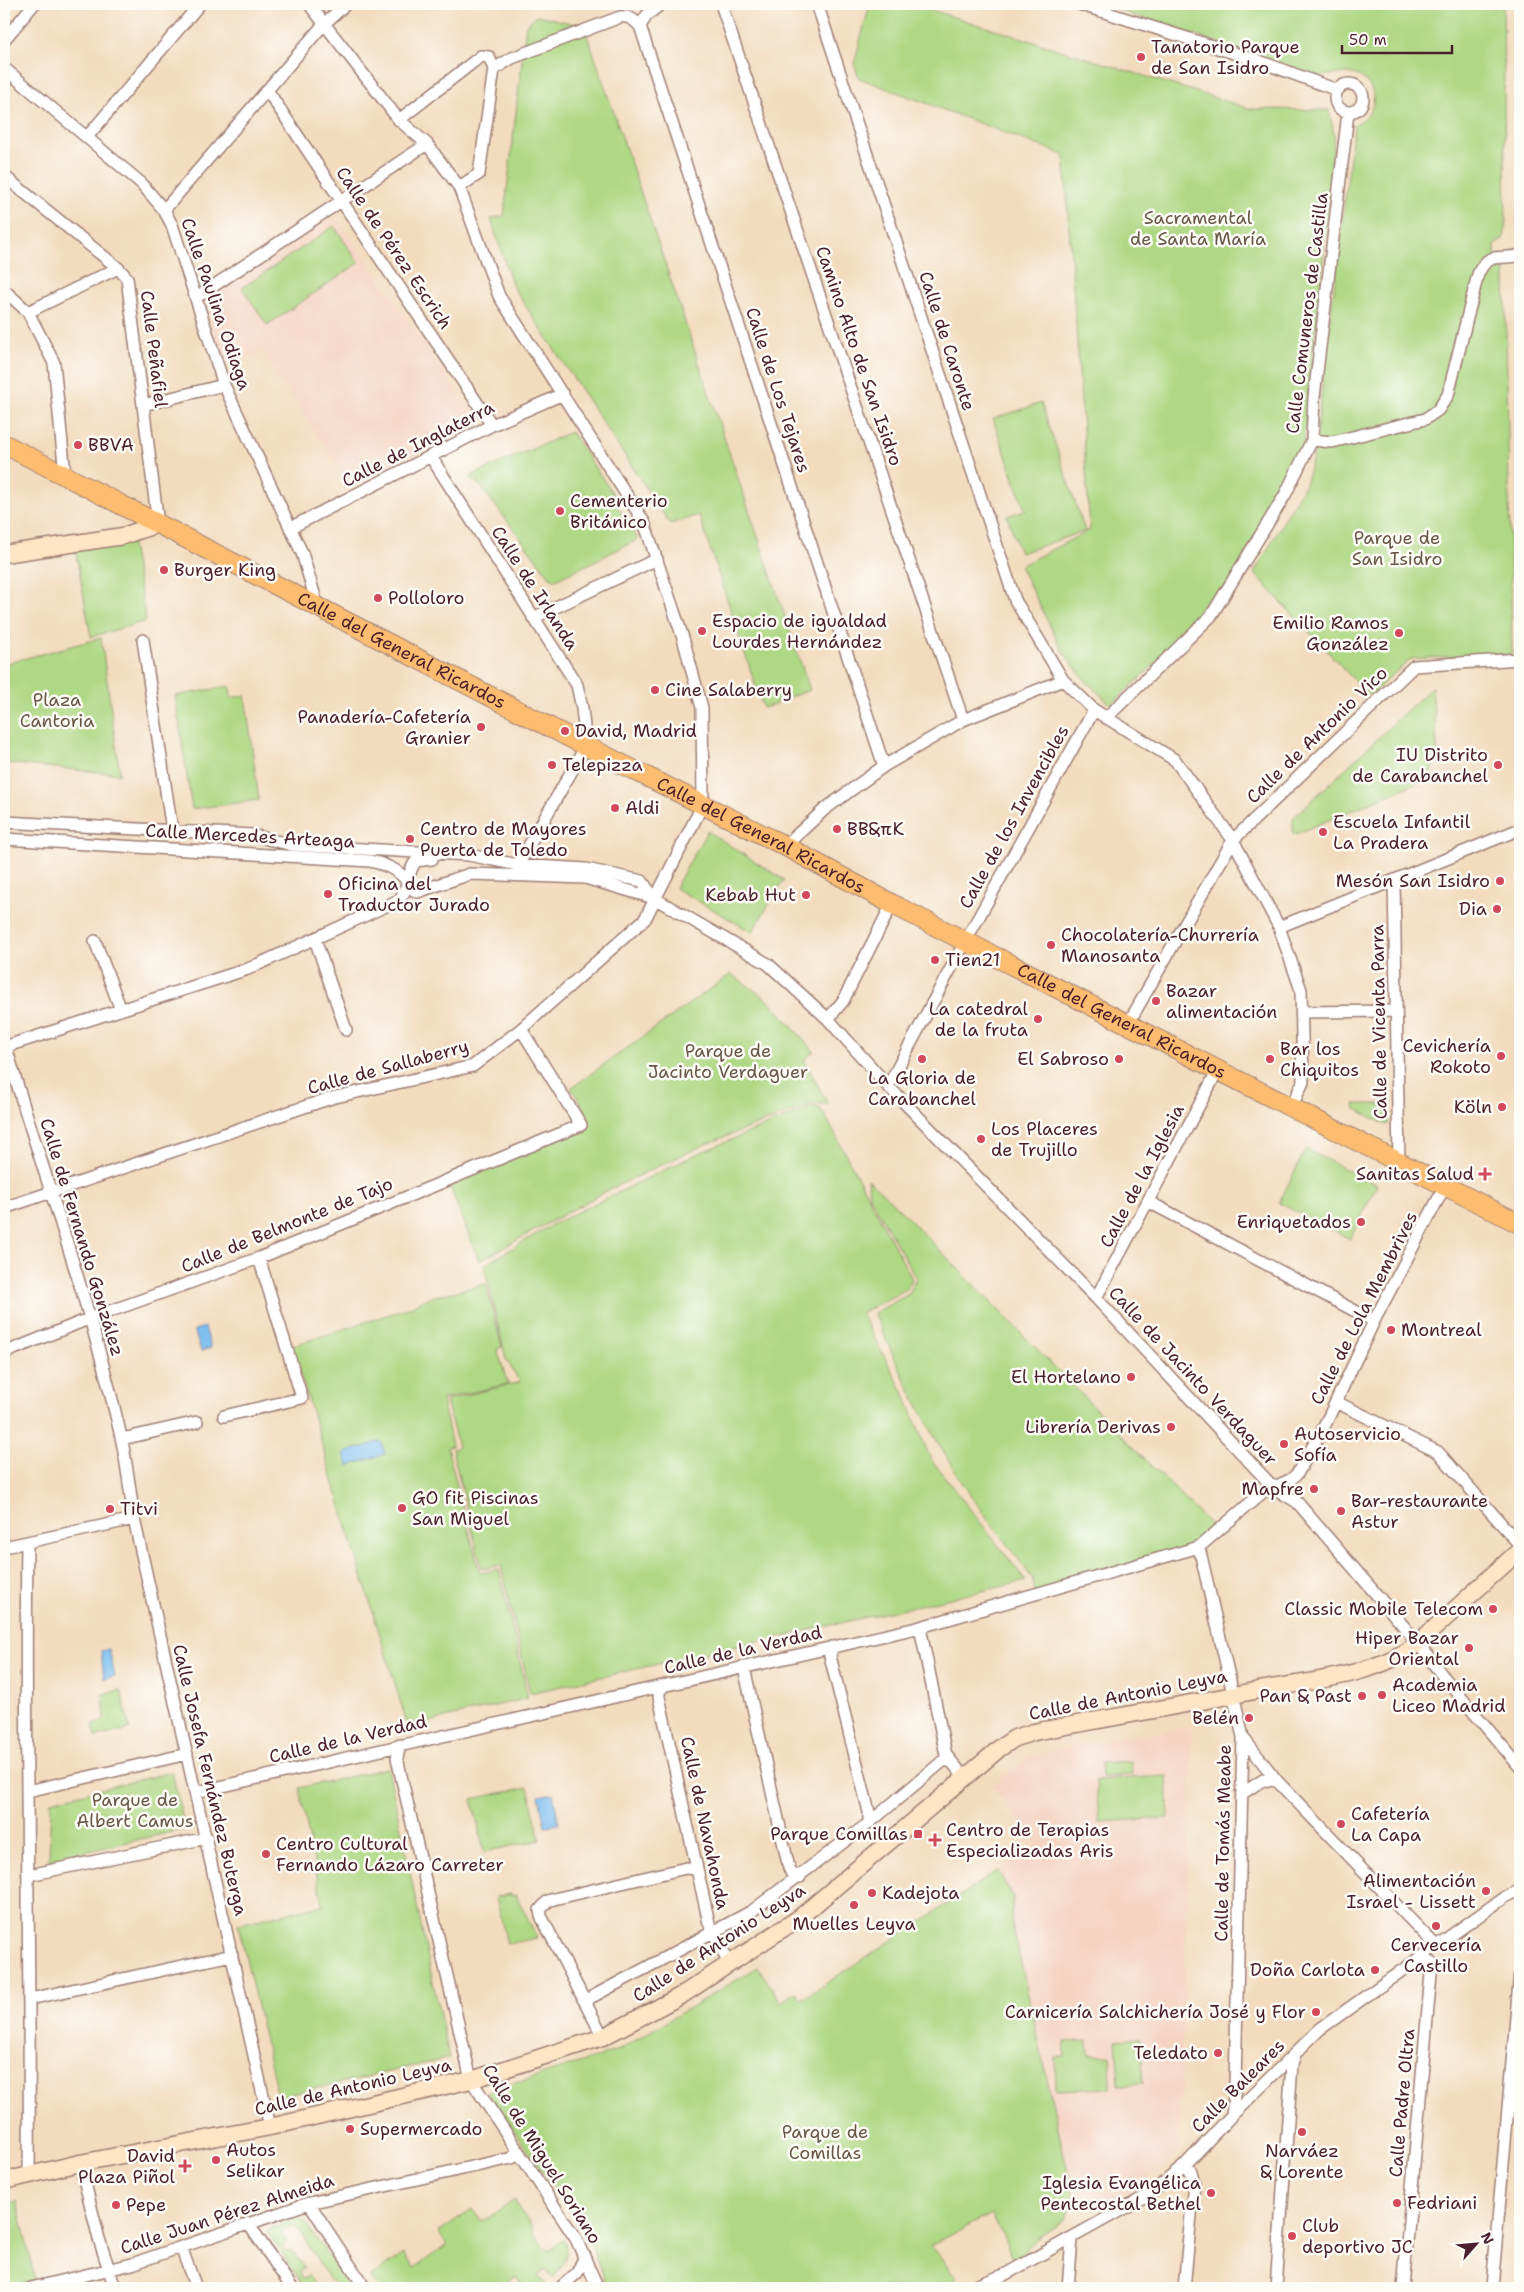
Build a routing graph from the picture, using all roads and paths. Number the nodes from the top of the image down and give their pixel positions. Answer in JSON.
{"nodes":[{"id":1,"x":34,"y":4,"type":"edge"},
{"id":2,"x":200,"y":4,"type":"edge"},
{"id":3,"x":309,"y":4,"type":"edge"},
{"id":4,"x":346,"y":4,"type":"edge"},
{"id":5,"x":661,"y":4,"type":"edge"},
{"id":6,"x":721,"y":4,"type":"edge"},
{"id":7,"x":816,"y":4,"type":"edge"},
{"id":8,"x":1079,"y":4,"type":"edge"},
{"id":9,"x":324,"y":24,"type":"junction"},
{"id":10,"x":640,"y":26,"type":"junction"},
{"id":11,"x":4,"y":40,"type":"edge"},
{"id":12,"x":4,"y":68,"type":"edge"},
{"id":13,"x":494,"y":69,"type":"junction"},
{"id":14,"x":267,"y":90,"type":"junction"},
{"id":15,"x":1337,"y":90,"type":"junction"},
{"id":16,"x":1348,"y":112,"type":"junction"},
{"id":17,"x":400,"y":120,"type":"junction"},
{"id":18,"x":88,"y":137,"type":"junction"},
{"id":19,"x":427,"y":144,"type":"junction"},
{"id":20,"x":4,"y":176,"type":"edge"},
{"id":21,"x":460,"y":188,"type":"junction"},
{"id":22,"x":340,"y":201,"type":"junction"},
{"id":23,"x":164,"y":210,"type":"junction"},
{"id":24,"x":1520,"y":255,"type":"edge"},
{"id":25,"x":118,"y":268,"type":"junction"},
{"id":26,"x":4,"y":290,"type":"edge"},
{"id":27,"x":196,"y":296,"type":"junction"},
{"id":28,"x":28,"y":312,"type":"junction"},
{"id":29,"x":224,"y":385,"type":"junction"},
{"id":30,"x":563,"y":394,"type":"junction"},
{"id":31,"x":143,"y":405,"type":"junction"},
{"id":32,"x":492,"y":425,"type":"junction"},
{"id":33,"x":1312,"y":440,"type":"junction"},
{"id":34,"x":4,"y":444,"type":"edge"},
{"id":35,"x":431,"y":457,"type":"junction"},
{"id":36,"x":65,"y":475,"type":"junction"},
{"id":37,"x":158,"y":524,"type":"junction"},
{"id":38,"x":290,"y":528,"type":"junction"},
{"id":39,"x":4,"y":554,"type":"edge"},
{"id":40,"x":656,"y":559,"type":"junction"},
{"id":41,"x":318,"y":607,"type":"junction"},
{"id":42,"x":533,"y":618,"type":"junction"},
{"id":43,"x":143,"y":640,"type":"dead end"},
{"id":44,"x":1520,"y":660,"type":"edge"},
{"id":45,"x":1062,"y":680,"type":"junction"},
{"id":46,"x":1094,"y":710,"type":"junction"},
{"id":47,"x":1106,"y":718,"type":"junction"},
{"id":48,"x":963,"y":720,"type":"junction"},
{"id":49,"x":586,"y":746,"type":"junction"},
{"id":50,"x":884,"y":766,"type":"junction"},
{"id":51,"x":702,"y":804,"type":"junction"},
{"id":52,"x":4,"y":822,"type":"edge"},
{"id":53,"x":1520,"y":829,"type":"edge"},
{"id":54,"x":172,"y":830,"type":"junction"},
{"id":55,"x":4,"y":839,"type":"edge"},
{"id":56,"x":1233,"y":840,"type":"junction"},
{"id":57,"x":785,"y":846,"type":"junction"},
{"id":58,"x":469,"y":855,"type":"junction"},
{"id":59,"x":518,"y":864,"type":"junction"},
{"id":60,"x":1394,"y":881,"type":"junction"},
{"id":61,"x":408,"y":883,"type":"junction"},
{"id":62,"x":654,"y":898,"type":"junction"},
{"id":63,"x":892,"y":904,"type":"junction"},
{"id":64,"x":1279,"y":927,"type":"junction"},
{"id":65,"x":315,"y":940,"type":"junction"},
{"id":66,"x":966,"y":940,"type":"junction"},
{"id":67,"x":95,"y":941,"type":"dead end"},
{"id":68,"x":121,"y":1010,"type":"junction"},
{"id":69,"x":1395,"y":1011,"type":"junction"},
{"id":70,"x":1302,"y":1012,"type":"junction"},
{"id":71,"x":828,"y":1020,"type":"junction"},
{"id":72,"x":1128,"y":1024,"type":"junction"},
{"id":73,"x":521,"y":1029,"type":"junction"},
{"id":74,"x":346,"y":1030,"type":"dead end"},
{"id":75,"x":5,"y":1047,"type":"edge"},
{"id":76,"x":1218,"y":1070,"type":"junction"},
{"id":77,"x":888,"y":1086,"type":"junction"},
{"id":78,"x":1292,"y":1108,"type":"junction"},
{"id":79,"x":1399,"y":1163,"type":"junction"},
{"id":80,"x":1445,"y":1186,"type":"junction"},
{"id":81,"x":49,"y":1192,"type":"junction"},
{"id":82,"x":1149,"y":1202,"type":"junction"},
{"id":83,"x":4,"y":1208,"type":"edge"},
{"id":84,"x":1519,"y":1220,"type":"edge"},
{"id":85,"x":259,"y":1258,"type":"junction"},
{"id":86,"x":1096,"y":1298,"type":"junction"},
{"id":87,"x":91,"y":1318,"type":"junction"},
{"id":88,"x":1374,"y":1321,"type":"junction"},
{"id":89,"x":4,"y":1353,"type":"edge"},
{"id":90,"x":1336,"y":1402,"type":"junction"},
{"id":91,"x":224,"y":1416,"type":"dead end"},
{"id":92,"x":197,"y":1422,"type":"dead end"},
{"id":93,"x":122,"y":1439,"type":"junction"},
{"id":94,"x":1274,"y":1488,"type":"junction"},
{"id":95,"x":134,"y":1519,"type":"junction"},
{"id":96,"x":27,"y":1543,"type":"junction"},
{"id":97,"x":4,"y":1547,"type":"edge"},
{"id":98,"x":1199,"y":1547,"type":"junction"},
{"id":99,"x":1519,"y":1553,"type":"edge"},
{"id":100,"x":917,"y":1628,"type":"junction"},
{"id":101,"x":1418,"y":1643,"type":"junction"},
{"id":102,"x":832,"y":1647,"type":"junction"},
{"id":103,"x":742,"y":1667,"type":"junction"},
{"id":104,"x":663,"y":1687,"type":"junction"},
{"id":105,"x":1232,"y":1695,"type":"junction"},
{"id":106,"x":1243,"y":1737,"type":"junction"},
{"id":107,"x":400,"y":1745,"type":"junction"},
{"id":108,"x":186,"y":1754,"type":"junction"},
{"id":109,"x":950,"y":1761,"type":"junction"},
{"id":110,"x":1520,"y":1767,"type":"edge"},
{"id":111,"x":965,"y":1778,"type":"junction"},
{"id":112,"x":1277,"y":1781,"type":"junction"},
{"id":113,"x":28,"y":1791,"type":"junction"},
{"id":114,"x":197,"y":1792,"type":"junction"},
{"id":115,"x":1243,"y":1793,"type":"junction"},
{"id":116,"x":869,"y":1823,"type":"junction"},
{"id":117,"x":207,"y":1838,"type":"junction"},
{"id":118,"x":696,"y":1869,"type":"junction"},
{"id":119,"x":29,"y":1875,"type":"junction"},
{"id":120,"x":800,"y":1877,"type":"junction"},
{"id":121,"x":1520,"y":1890,"type":"edge"},
{"id":122,"x":713,"y":1934,"type":"junction"},
{"id":123,"x":1436,"y":1946,"type":"junction"},
{"id":124,"x":232,"y":1955,"type":"junction"},
{"id":125,"x":1420,"y":1957,"type":"junction"},
{"id":126,"x":729,"y":1964,"type":"junction"},
{"id":127,"x":1520,"y":1972,"type":"edge"},
{"id":128,"x":30,"y":1999,"type":"junction"},
{"id":129,"x":584,"y":1999,"type":"junction"},
{"id":130,"x":603,"y":2037,"type":"junction"},
{"id":131,"x":1295,"y":2052,"type":"junction"},
{"id":132,"x":471,"y":2080,"type":"junction"},
{"id":133,"x":1232,"y":2115,"type":"junction"},
{"id":134,"x":270,"y":2127,"type":"junction"},
{"id":135,"x":519,"y":2151,"type":"junction"},
{"id":136,"x":80,"y":2163,"type":"junction"},
{"id":137,"x":1183,"y":2167,"type":"junction"},
{"id":138,"x":29,"y":2175,"type":"junction"},
{"id":139,"x":4,"y":2181,"type":"edge"},
{"id":140,"x":309,"y":2203,"type":"junction"},
{"id":141,"x":248,"y":2223,"type":"junction"},
{"id":142,"x":1072,"y":2239,"type":"junction"},
{"id":143,"x":181,"y":2246,"type":"junction"},
{"id":144,"x":585,"y":2256,"type":"junction"},
{"id":145,"x":108,"y":2270,"type":"junction"},
{"id":146,"x":31,"y":2288,"type":"edge"},
{"id":147,"x":115,"y":2288,"type":"edge"},
{"id":148,"x":196,"y":2288,"type":"edge"},
{"id":149,"x":292,"y":2288,"type":"edge"},
{"id":150,"x":365,"y":2288,"type":"edge"},
{"id":151,"x":560,"y":2288,"type":"edge"},
{"id":152,"x":598,"y":2288,"type":"edge"},
{"id":153,"x":970,"y":2288,"type":"edge"},
{"id":154,"x":1068,"y":2288,"type":"edge"},
{"id":155,"x":1184,"y":2288,"type":"edge"},
{"id":156,"x":1276,"y":2288,"type":"edge"},
{"id":157,"x":1403,"y":2288,"type":"edge"},
{"id":158,"x":1492,"y":2288,"type":"edge"}],
"edges":[{"from":1,"to":11,"type":"street"},
{"from":2,"to":18,"type":"street"},
{"from":3,"to":9,"type":"street"},
{"from":4,"to":9,"type":"street"},
{"from":5,"to":10,"type":"street"},
{"from":6,"to":48,"type":"street","name":"Camino Alto de San Isidro"},
{"from":7,"to":45,"type":"street","name":"Calle de Caronte"},
{"from":8,"to":15,"type":"street"},
{"from":9,"to":14,"type":"street"},
{"from":9,"to":17,"type":"street"},
{"from":10,"to":13,"type":"street"},
{"from":10,"to":50,"type":"street","name":"Calle de Los Tejares"},
{"from":12,"to":18,"type":"street","name":"Calle Paulina Odiaga"},
{"from":13,"to":17,"type":"street"},
{"from":13,"to":21,"type":"street"},
{"from":14,"to":22,"type":"street","name":"Calle de Pérez Escrich"},
{"from":14,"to":23,"type":"street"},
{"from":15,"to":16,"type":"street"},
{"from":15,"to":16,"type":"street"},
{"from":16,"to":33,"type":"street","name":"Calle Comuneros de Castilla"},
{"from":17,"to":19,"type":"street"},
{"from":18,"to":23,"type":"street","name":"Calle Paulina Odiaga"},
{"from":19,"to":21,"type":"street"},
{"from":19,"to":22,"type":"street"},
{"from":20,"to":25,"type":"street","name":"Calle Peñafiel"},
{"from":21,"to":30,"type":"street"},
{"from":22,"to":27,"type":"street"},
{"from":22,"to":32,"type":"street","name":"Calle de Pérez Escrich"},
{"from":23,"to":27,"type":"street","name":"Calle Paulina Odiaga"},
{"from":24,"to":33,"type":"street"},
{"from":25,"to":28,"type":"street"},
{"from":25,"to":31,"type":"street","name":"Calle Peñafiel"},
{"from":26,"to":28,"type":"street"},
{"from":27,"to":29,"type":"street","name":"Calle Paulina Odiaga"},
{"from":28,"to":36,"type":"street"},
{"from":29,"to":31,"type":"street"},
{"from":29,"to":38,"type":"street","name":"Calle Paulina Odiaga"},
{"from":30,"to":32,"type":"street","name":"Calle de Inglaterra"},
{"from":30,"to":40,"type":"street"},
{"from":31,"to":37,"type":"street","name":"Calle Peñafiel"},
{"from":32,"to":35,"type":"street","name":"Calle de Inglaterra"},
{"from":33,"to":47,"type":"street","name":"Calle Comuneros de Castilla"},
{"from":34,"to":36,"type":"main road","name":"Calle del General Ricardos"},
{"from":35,"to":38,"type":"street","name":"Calle de Inglaterra"},
{"from":35,"to":42,"type":"street","name":"Calle de Irlanda"},
{"from":36,"to":37,"type":"main road","name":"Calle del General Ricardos"},
{"from":37,"to":39,"type":"main road"},
{"from":37,"to":41,"type":"main road","name":"Calle del General Ricardos"},
{"from":38,"to":41,"type":"street","name":"Calle Paulina Odiaga"},
{"from":40,"to":42,"type":"street"},
{"from":40,"to":51,"type":"street"},
{"from":41,"to":49,"type":"main road","name":"Calle del General Ricardos"},
{"from":42,"to":49,"type":"street","name":"Calle de Irlanda"},
{"from":43,"to":54,"type":"street"},
{"from":44,"to":56,"type":"street","name":"Calle de Antonio Vico"},
{"from":45,"to":46,"type":"street","name":"Calle de Caronte"},
{"from":45,"to":48,"type":"street"},
{"from":46,"to":47,"type":"street","name":"Calle de Caronte"},
{"from":46,"to":66,"type":"street","name":"Calle de los Invencibles"},
{"from":47,"to":56,"type":"street","name":"Calle de Caronte"},
{"from":48,"to":50,"type":"street"},
{"from":49,"to":51,"type":"main road","name":"Calle del General Ricardos"},
{"from":49,"to":59,"type":"street"},
{"from":50,"to":57,"type":"street"},
{"from":51,"to":57,"type":"main road","name":"Calle del General Ricardos"},
{"from":51,"to":62,"type":"street","name":"Calle de Sallaberry"},
{"from":52,"to":54,"type":"street","name":"Calle Mercedes Arteaga"},
{"from":53,"to":60,"type":"street"},
{"from":54,"to":58,"type":"street","name":"Calle Mercedes Arteaga"},
{"from":55,"to":61,"type":"street","name":"Calle Mercedes Arteaga"},
{"from":56,"to":64,"type":"street","name":"Calle de Caronte"},
{"from":56,"to":72,"type":"street","name":"Calle de Antonio Vico"},
{"from":57,"to":63,"type":"main road","name":"Calle del General Ricardos"},
{"from":58,"to":59,"type":"street","name":"Calle Mercedes Arteaga"},
{"from":58,"to":61,"type":"street","name":"Calle Mercedes Arteaga"},
{"from":59,"to":62,"type":"street","name":"Calle Mercedes Arteaga"},
{"from":60,"to":64,"type":"street"},
{"from":60,"to":69,"type":"street","name":"Calle de Vicenta Parra"},
{"from":61,"to":62,"type":"street"},
{"from":61,"to":65,"type":"street"},
{"from":62,"to":71,"type":"street","name":"Calle de Jacinto Verdaguer"},
{"from":62,"to":73,"type":"street","name":"Calle de Sallaberry"},
{"from":63,"to":66,"type":"main road","name":"Calle del General Ricardos"},
{"from":63,"to":71,"type":"street"},
{"from":64,"to":70,"type":"street","name":"Calle de Caronte"},
{"from":65,"to":68,"type":"street"},
{"from":65,"to":74,"type":"street"},
{"from":66,"to":72,"type":"main road","name":"Calle del General Ricardos"},
{"from":66,"to":77,"type":"street","name":"Calle de los Invencibles"},
{"from":67,"to":68,"type":"street"},
{"from":68,"to":75,"type":"street"},
{"from":69,"to":70,"type":"street"},
{"from":69,"to":79,"type":"street","name":"Calle de Vicenta Parra"},
{"from":70,"to":78,"type":"street","name":"Calle de Caronte"},
{"from":71,"to":77,"type":"street","name":"Calle de Jacinto Verdaguer"},
{"from":72,"to":76,"type":"main road","name":"Calle del General Ricardos"},
{"from":73,"to":81,"type":"street","name":"Calle de Sallaberry"},
{"from":73,"to":85,"type":"street","name":"Calle de Belmonte de Tajo"},
{"from":75,"to":81,"type":"street","name":"Calle de Fernando González"},
{"from":76,"to":78,"type":"main road","name":"Calle del General Ricardos"},
{"from":76,"to":82,"type":"street","name":"Calle de la Iglesia"},
{"from":77,"to":86,"type":"street","name":"Calle de Jacinto Verdaguer"},
{"from":78,"to":79,"type":"main road","name":"Calle del General Ricardos"},
{"from":79,"to":80,"type":"main road","name":"Calle del General Ricardos"},
{"from":80,"to":84,"type":"main road","name":"Calle del General Ricardos"},
{"from":80,"to":88,"type":"street","name":"Calle de Lola Membrives"},
{"from":81,"to":83,"type":"street","name":"Calle de Sallaberry"},
{"from":81,"to":87,"type":"street","name":"Calle de Fernando González"},
{"from":82,"to":86,"type":"street","name":"Calle de la Iglesia"},
{"from":82,"to":88,"type":"street"},
{"from":85,"to":87,"type":"street","name":"Calle de Belmonte de Tajo"},
{"from":85,"to":91,"type":"street"},
{"from":86,"to":94,"type":"street","name":"Calle de Jacinto Verdaguer"},
{"from":87,"to":89,"type":"street","name":"Calle de Belmonte de Tajo"},
{"from":87,"to":93,"type":"street","name":"Calle de Fernando González"},
{"from":88,"to":90,"type":"street","name":"Calle de Lola Membrives"},
{"from":90,"to":94,"type":"street","name":"Calle de Lola Membrives"},
{"from":90,"to":99,"type":"street"},
{"from":92,"to":93,"type":"street"},
{"from":93,"to":95,"type":"street","name":"Calle Josefa Fernández Buterga"},
{"from":94,"to":98,"type":"street","name":"Calle de la Verdad"},
{"from":94,"to":101,"type":"street","name":"Calle de Jacinto Verdaguer"},
{"from":95,"to":96,"type":"street"},
{"from":95,"to":108,"type":"street","name":"Calle Josefa Fernández Buterga"},
{"from":96,"to":97,"type":"street"},
{"from":96,"to":113,"type":"street"},
{"from":98,"to":100,"type":"street","name":"Calle de la Verdad"},
{"from":98,"to":105,"type":"street","name":"Calle de Tomás Meabe"},
{"from":99,"to":101,"type":"main road","name":"Calle de Antonio Leyva"},
{"from":100,"to":102,"type":"street","name":"Calle de la Verdad"},
{"from":100,"to":109,"type":"street"},
{"from":101,"to":105,"type":"main road","name":"Calle de Antonio Leyva"},
{"from":101,"to":110,"type":"street","name":"Calle de Jacinto Verdaguer"},
{"from":102,"to":103,"type":"street","name":"Calle de la Verdad"},
{"from":102,"to":116,"type":"street"},
{"from":103,"to":104,"type":"street","name":"Calle de la Verdad"},
{"from":103,"to":120,"type":"street"},
{"from":104,"to":107,"type":"street","name":"Calle de la Verdad"},
{"from":104,"to":118,"type":"street","name":"Calle de Navahonda"},
{"from":105,"to":106,"type":"street","name":"Calle de Tomás Meabe"},
{"from":105,"to":111,"type":"main road","name":"Calle de Antonio Leyva"},
{"from":106,"to":112,"type":"street"},
{"from":106,"to":115,"type":"street","name":"Calle de Tomás Meabe"},
{"from":107,"to":114,"type":"street","name":"Calle de la Verdad"},
{"from":107,"to":132,"type":"street","name":"Calle de Miguel Soriano"},
{"from":108,"to":113,"type":"street"},
{"from":108,"to":114,"type":"street","name":"Calle Josefa Fernández Buterga"},
{"from":109,"to":111,"type":"street"},
{"from":109,"to":116,"type":"street","name":"Calle de Antonio Leyva"},
{"from":111,"to":126,"type":"main road","name":"Calle de Antonio Leyva"},
{"from":112,"to":115,"type":"street"},
{"from":112,"to":123,"type":"street"},
{"from":113,"to":119,"type":"street"},
{"from":114,"to":117,"type":"street","name":"Calle Josefa Fernández Buterga"},
{"from":115,"to":133,"type":"street","name":"Calle de Tomás Meabe"},
{"from":116,"to":120,"type":"street","name":"Calle de Antonio Leyva"},
{"from":117,"to":119,"type":"street"},
{"from":117,"to":124,"type":"street","name":"Calle Josefa Fernández Buterga"},
{"from":118,"to":122,"type":"street","name":"Calle de Navahonda"},
{"from":118,"to":129,"type":"street"},
{"from":119,"to":128,"type":"street"},
{"from":120,"to":122,"type":"street","name":"Calle de Antonio Leyva"},
{"from":121,"to":123,"type":"street","name":"Calle Baleares"},
{"from":122,"to":126,"type":"street","name":"Calle de Navahonda"},
{"from":122,"to":129,"type":"street","name":"Calle de Antonio Leyva"},
{"from":123,"to":125,"type":"street","name":"Calle Baleares"},
{"from":124,"to":128,"type":"street"},
{"from":124,"to":134,"type":"street","name":"Calle Josefa Fernández Buterga"},
{"from":125,"to":131,"type":"street","name":"Calle Baleares"},
{"from":125,"to":157,"type":"street","name":"Calle Padre Oltra"},
{"from":126,"to":130,"type":"main road","name":"Calle de Antonio Leyva"},
{"from":127,"to":158,"type":"street"},
{"from":128,"to":138,"type":"street"},
{"from":129,"to":130,"type":"street"},
{"from":130,"to":132,"type":"main road","name":"Calle de Antonio Leyva"},
{"from":131,"to":133,"type":"street","name":"Calle Baleares"},
{"from":131,"to":156,"type":"street"},
{"from":132,"to":134,"type":"main road","name":"Calle de Antonio Leyva"},
{"from":132,"to":135,"type":"street","name":"Calle de Miguel Soriano"},
{"from":133,"to":137,"type":"street","name":"Calle Baleares"},
{"from":134,"to":136,"type":"main road","name":"Calle de Antonio Leyva"},
{"from":135,"to":140,"type":"street","name":"Calle Juan Pérez Almeida"},
{"from":135,"to":144,"type":"street","name":"Calle de Miguel Soriano"},
{"from":136,"to":138,"type":"main road","name":"Calle de Antonio Leyva"},
{"from":136,"to":145,"type":"street"},
{"from":137,"to":142,"type":"street","name":"Calle Baleares"},
{"from":137,"to":155,"type":"street"},
{"from":138,"to":139,"type":"main road","name":"Calle de Antonio Leyva"},
{"from":140,"to":141,"type":"street","name":"Calle Juan Pérez Almeida"},
{"from":140,"to":150,"type":"street"},
{"from":141,"to":143,"type":"street","name":"Calle Juan Pérez Almeida"},
{"from":141,"to":149,"type":"street"},
{"from":142,"to":153,"type":"street","name":"Calle Baleares"},
{"from":142,"to":154,"type":"street"},
{"from":143,"to":145,"type":"street","name":"Calle Juan Pérez Almeida"},
{"from":143,"to":148,"type":"street"},
{"from":144,"to":151,"type":"street"},
{"from":144,"to":152,"type":"street","name":"Calle de Miguel Soriano"},
{"from":145,"to":146,"type":"street","name":"Calle Juan Pérez Almeida"},
{"from":145,"to":147,"type":"street"}]}
